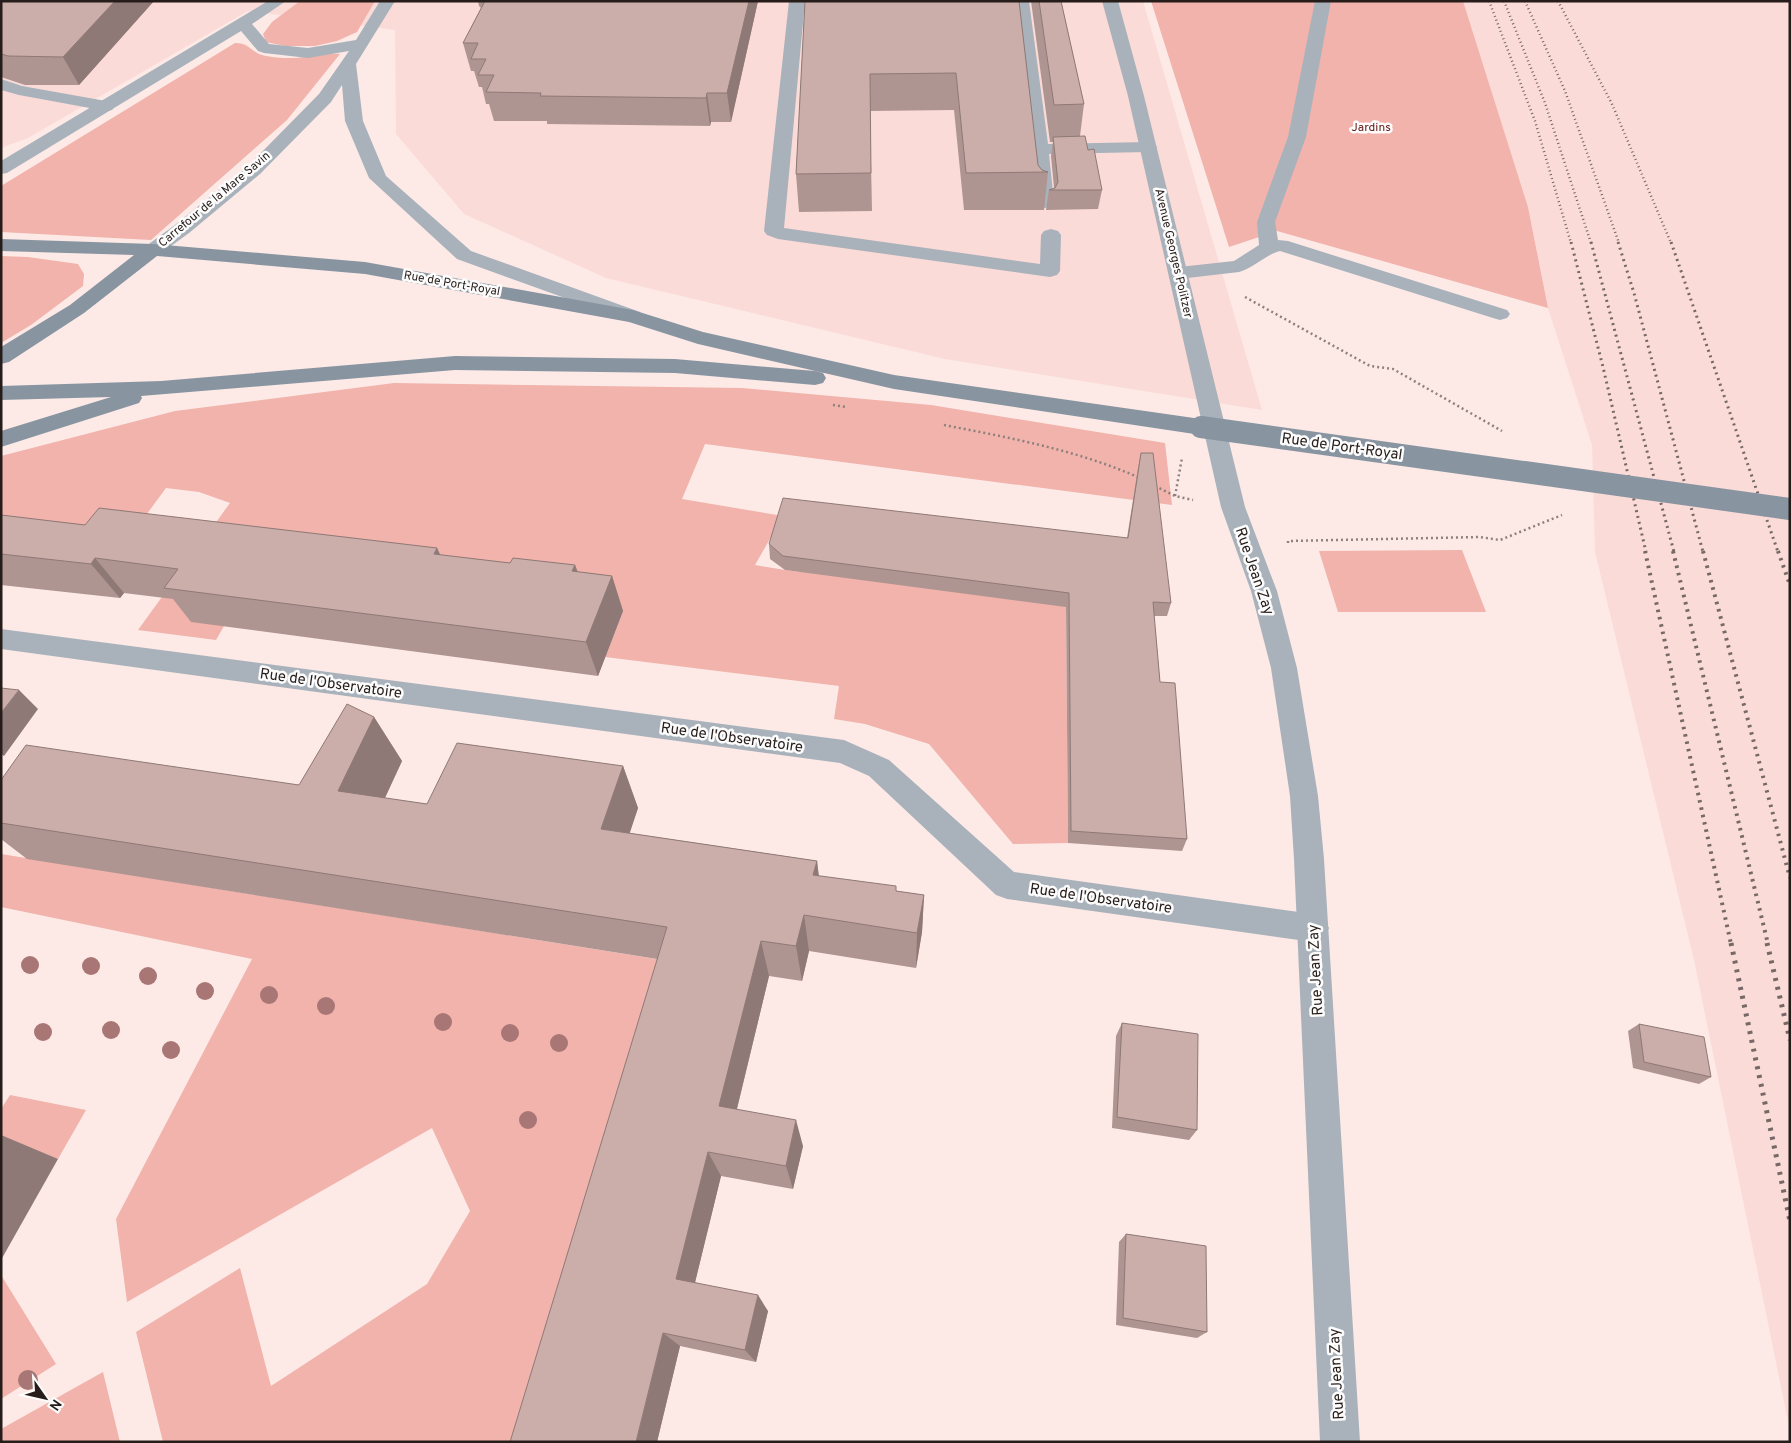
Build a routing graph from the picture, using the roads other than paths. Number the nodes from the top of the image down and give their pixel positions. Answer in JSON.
{"nodes":[{"id":1,"x":279,"y":1,"type":"edge"},
{"id":2,"x":388,"y":1,"type":"edge"},
{"id":3,"x":798,"y":1,"type":"edge"},
{"id":4,"x":1021,"y":1,"type":"edge"},
{"id":5,"x":1110,"y":1,"type":"edge"},
{"id":6,"x":1323,"y":1,"type":"edge"},
{"id":7,"x":243,"y":24,"type":"junction"},
{"id":8,"x":362,"y":44,"type":"junction"},
{"id":9,"x":348,"y":63,"type":"junction"},
{"id":10,"x":1,"y":84,"type":"edge"},
{"id":11,"x":106,"y":106,"type":"junction"},
{"id":12,"x":1148,"y":147,"type":"junction"},
{"id":13,"x":1040,"y":149,"type":"junction"},
{"id":14,"x":10,"y":158,"type":"edge"},
{"id":15,"x":1,"y":169,"type":"edge"},
{"id":16,"x":1045,"y":202,"type":"dead end"},
{"id":17,"x":1051,"y":235,"type":"dead end"},
{"id":18,"x":1,"y":245,"type":"edge"},
{"id":19,"x":1269,"y":248,"type":"junction"},
{"id":20,"x":153,"y":250,"type":"junction"},
{"id":21,"x":1180,"y":279,"type":"junction"},
{"id":22,"x":1500,"y":314,"type":"dead end"},
{"id":23,"x":633,"y":316,"type":"junction"},
{"id":24,"x":1,"y":357,"type":"edge"},
{"id":25,"x":894,"y":382,"type":"junction"},
{"id":26,"x":161,"y":388,"type":"junction"},
{"id":27,"x":1,"y":393,"type":"edge"},
{"id":28,"x":1,"y":439,"type":"edge"},
{"id":29,"x":1233,"y":507,"type":"joint"},
{"id":30,"x":1790,"y":510,"type":"edge"},
{"id":31,"x":1,"y":639,"type":"edge"},
{"id":32,"x":1314,"y":928,"type":"junction"},
{"id":33,"x":1340,"y":1442,"type":"edge"}],
"edges":[{"from":1,"to":7,"type":"street"},
{"from":2,"to":8,"type":"street","name":"Carrefour de la Mare Savin"},
{"from":3,"to":17,"type":"street"},
{"from":4,"to":13,"type":"street"},
{"from":5,"to":12,"type":"street","name":"Avenue Georges Politzer"},
{"from":6,"to":19,"type":"street"},
{"from":7,"to":8,"type":"street"},
{"from":7,"to":11,"type":"street"},
{"from":8,"to":9,"type":"street","name":"Carrefour de la Mare Savin"},
{"from":9,"to":20,"type":"street","name":"Carrefour de la Mare Savin"},
{"from":9,"to":23,"type":"street"},
{"from":10,"to":11,"type":"street"},
{"from":11,"to":14,"type":"street"},
{"from":12,"to":13,"type":"street"},
{"from":12,"to":21,"type":"street","name":"Avenue Georges Politzer"},
{"from":13,"to":16,"type":"street"},
{"from":14,"to":15,"type":"street"},
{"from":18,"to":20,"type":"main road","name":"Rue de Port-Royal"},
{"from":19,"to":21,"type":"street"},
{"from":19,"to":22,"type":"street"},
{"from":20,"to":23,"type":"main road","name":"Rue de Port-Royal"},
{"from":20,"to":24,"type":"main road","name":"Carrefour de la Mare Savin"},
{"from":21,"to":29,"type":"street","name":"Avenue Georges Politzer"},
{"from":23,"to":25,"type":"main road","name":"Rue de Port-Royal"},
{"from":25,"to":26,"type":"main road","name":"Rue de Port-Royal"},
{"from":25,"to":30,"type":"main road","name":"Rue de Port-Royal","bridge":true},
{"from":26,"to":27,"type":"main road","name":"Rue de Port-Royal"},
{"from":26,"to":28,"type":"main road"},
{"from":29,"to":32,"type":"street","name":"Rue Jean Zay"},
{"from":31,"to":32,"type":"street","name":"Rue de l'Observatoire"},
{"from":32,"to":33,"type":"street","name":"Rue Jean Zay"}]}
